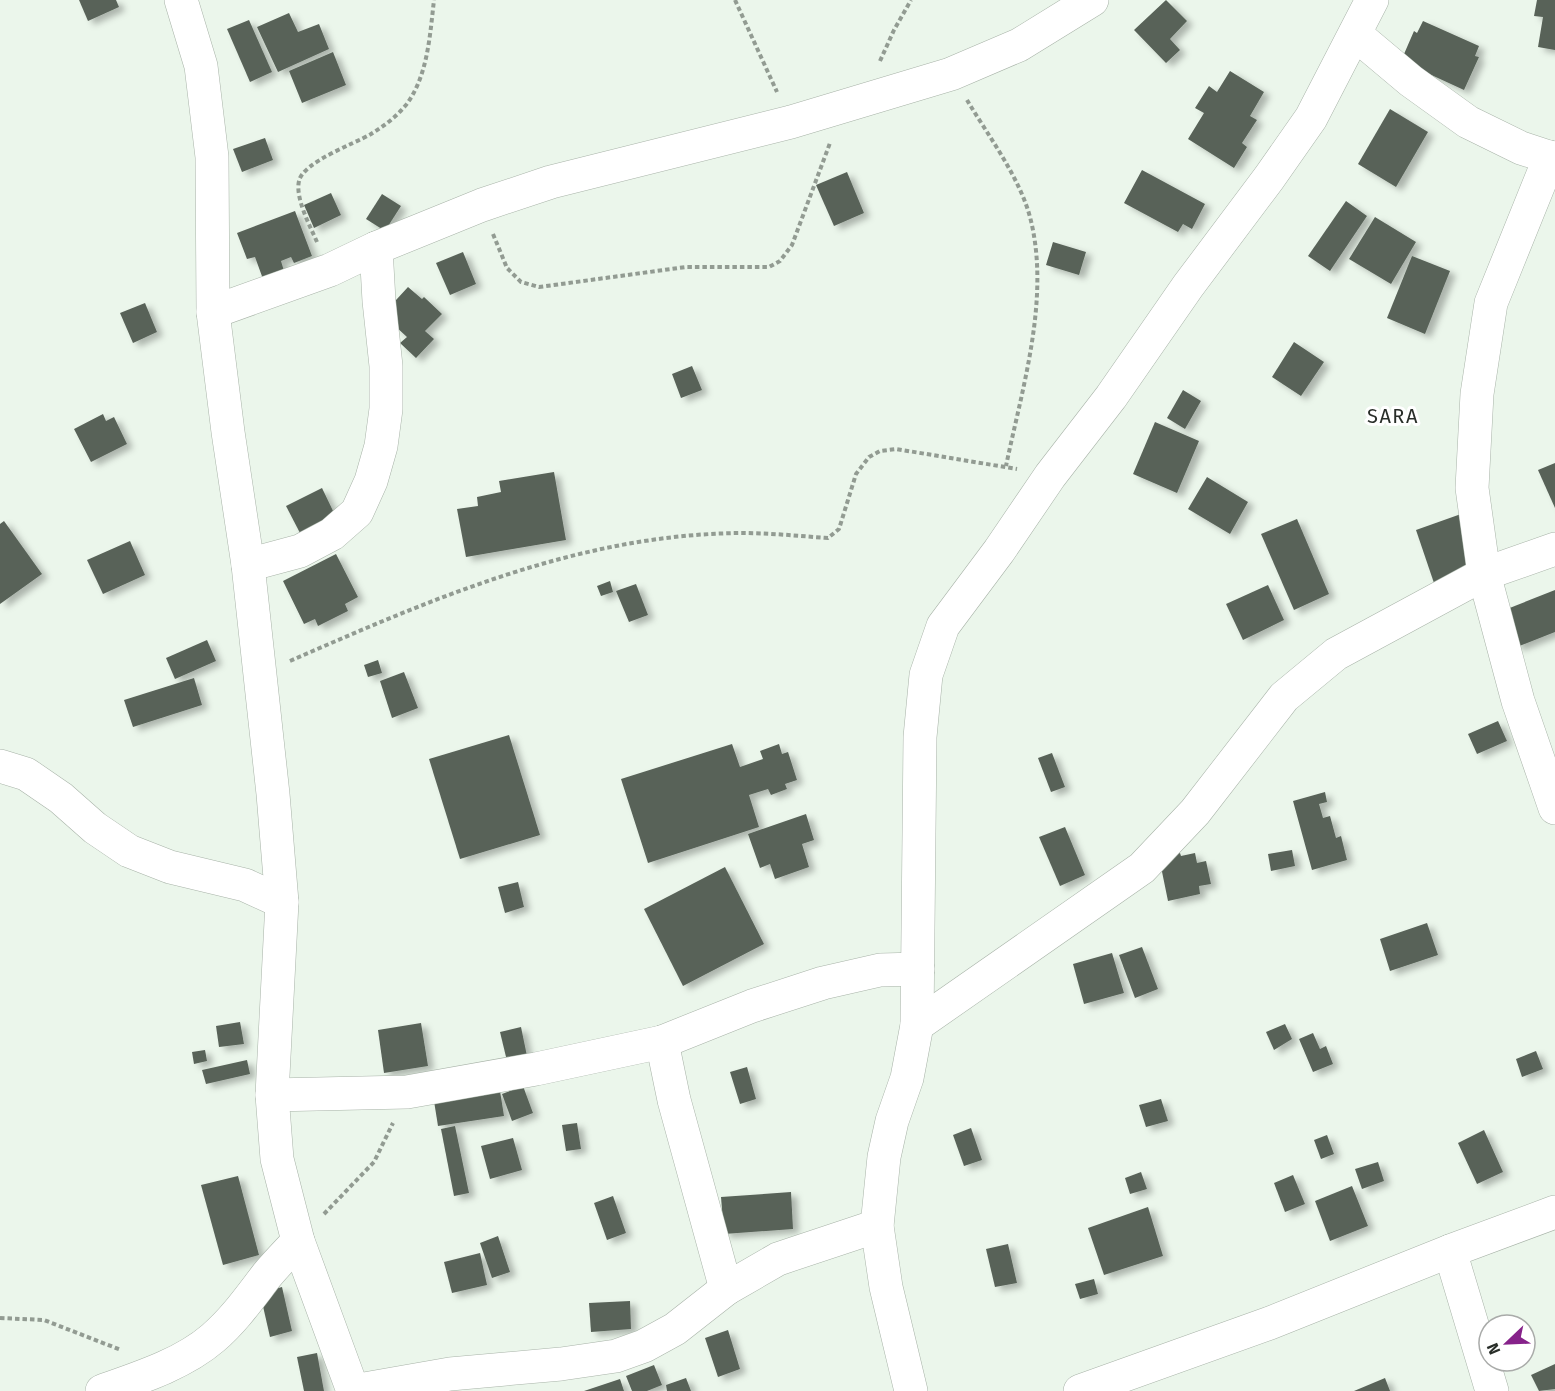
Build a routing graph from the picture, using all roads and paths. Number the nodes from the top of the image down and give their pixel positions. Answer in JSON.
{"nodes":[{"id":1,"x":181,"y":0,"type":"edge"},
{"id":2,"x":434,"y":0,"type":"edge"},
{"id":3,"x":735,"y":0,"type":"edge"},
{"id":4,"x":911,"y":0,"type":"edge"},
{"id":5,"x":1092,"y":0,"type":"edge"},
{"id":6,"x":1365,"y":11,"type":"edge"},
{"id":7,"x":951,"y":74,"type":"junction"},
{"id":8,"x":851,"y":105,"type":"junction"},
{"id":9,"x":791,"y":122,"type":"junction"},
{"id":10,"x":1552,"y":158,"type":"edge"},
{"id":11,"x":482,"y":205,"type":"junction"},
{"id":12,"x":376,"y":248,"type":"junction"},
{"id":13,"x":330,"y":270,"type":"junction"},
{"id":14,"x":213,"y":312,"type":"junction"},
{"id":15,"x":1006,"y":466,"type":"junction"},
{"id":16,"x":1050,"y":476,"type":"junction"},
{"id":17,"x":1555,"y":549,"type":"edge"},
{"id":18,"x":248,"y":565,"type":"junction"},
{"id":19,"x":1484,"y":574,"type":"junction"},
{"id":20,"x":260,"y":675,"type":"junction"},
{"id":21,"x":0,"y":766,"type":"edge"},
{"id":22,"x":1555,"y":808,"type":"edge"},
{"id":23,"x":282,"y":902,"type":"junction"},
{"id":24,"x":918,"y":969,"type":"junction"},
{"id":25,"x":917,"y":1025,"type":"junction"},
{"id":26,"x":663,"y":1042,"type":"junction"},
{"id":27,"x":407,"y":1092,"type":"junction"},
{"id":28,"x":272,"y":1095,"type":"junction"},
{"id":29,"x":1555,"y":1212,"type":"edge"},
{"id":30,"x":877,"y":1226,"type":"junction"},
{"id":31,"x":298,"y":1241,"type":"junction"},
{"id":32,"x":1450,"y":1251,"type":"junction"},
{"id":33,"x":726,"y":1289,"type":"junction"},
{"id":34,"x":0,"y":1318,"type":"edge"},
{"id":35,"x":167,"y":1365,"type":"junction"},
{"id":36,"x":102,"y":1391,"type":"edge"},
{"id":37,"x":353,"y":1391,"type":"edge"},
{"id":38,"x":910,"y":1391,"type":"edge"},
{"id":39,"x":1080,"y":1391,"type":"edge"},
{"id":40,"x":1492,"y":1391,"type":"edge"}],
"edges":[{"from":1,"to":14,"type":"street"},
{"from":2,"to":13,"type":"path"},
{"from":3,"to":9,"type":"path"},
{"from":4,"to":8,"type":"path"},
{"from":5,"to":7,"type":"street"},
{"from":6,"to":10,"type":"street"},
{"from":6,"to":16,"type":"street"},
{"from":7,"to":8,"type":"street"},
{"from":7,"to":15,"type":"path"},
{"from":8,"to":9,"type":"street"},
{"from":8,"to":11,"type":"path"},
{"from":9,"to":11,"type":"street"},
{"from":10,"to":19,"type":"street"},
{"from":11,"to":12,"type":"street"},
{"from":12,"to":13,"type":"street"},
{"from":12,"to":18,"type":"street"},
{"from":13,"to":14,"type":"street"},
{"from":14,"to":18,"type":"street"},
{"from":15,"to":16,"type":"path"},
{"from":15,"to":20,"type":"path"},
{"from":16,"to":24,"type":"street"},
{"from":17,"to":19,"type":"street"},
{"from":18,"to":20,"type":"street"},
{"from":19,"to":22,"type":"street"},
{"from":19,"to":25,"type":"street"},
{"from":20,"to":23,"type":"street"},
{"from":21,"to":23,"type":"street"},
{"from":23,"to":28,"type":"street"},
{"from":24,"to":25,"type":"street"},
{"from":24,"to":26,"type":"street"},
{"from":25,"to":30,"type":"street"},
{"from":26,"to":27,"type":"street"},
{"from":26,"to":33,"type":"street"},
{"from":27,"to":28,"type":"street"},
{"from":27,"to":31,"type":"path"},
{"from":28,"to":31,"type":"street"},
{"from":29,"to":32,"type":"street"},
{"from":30,"to":33,"type":"street"},
{"from":30,"to":38,"type":"street"},
{"from":31,"to":35,"type":"street"},
{"from":31,"to":37,"type":"street"},
{"from":32,"to":39,"type":"street"},
{"from":32,"to":40,"type":"street"},
{"from":33,"to":37,"type":"street"},
{"from":34,"to":35,"type":"path"},
{"from":35,"to":36,"type":"street"}]}
